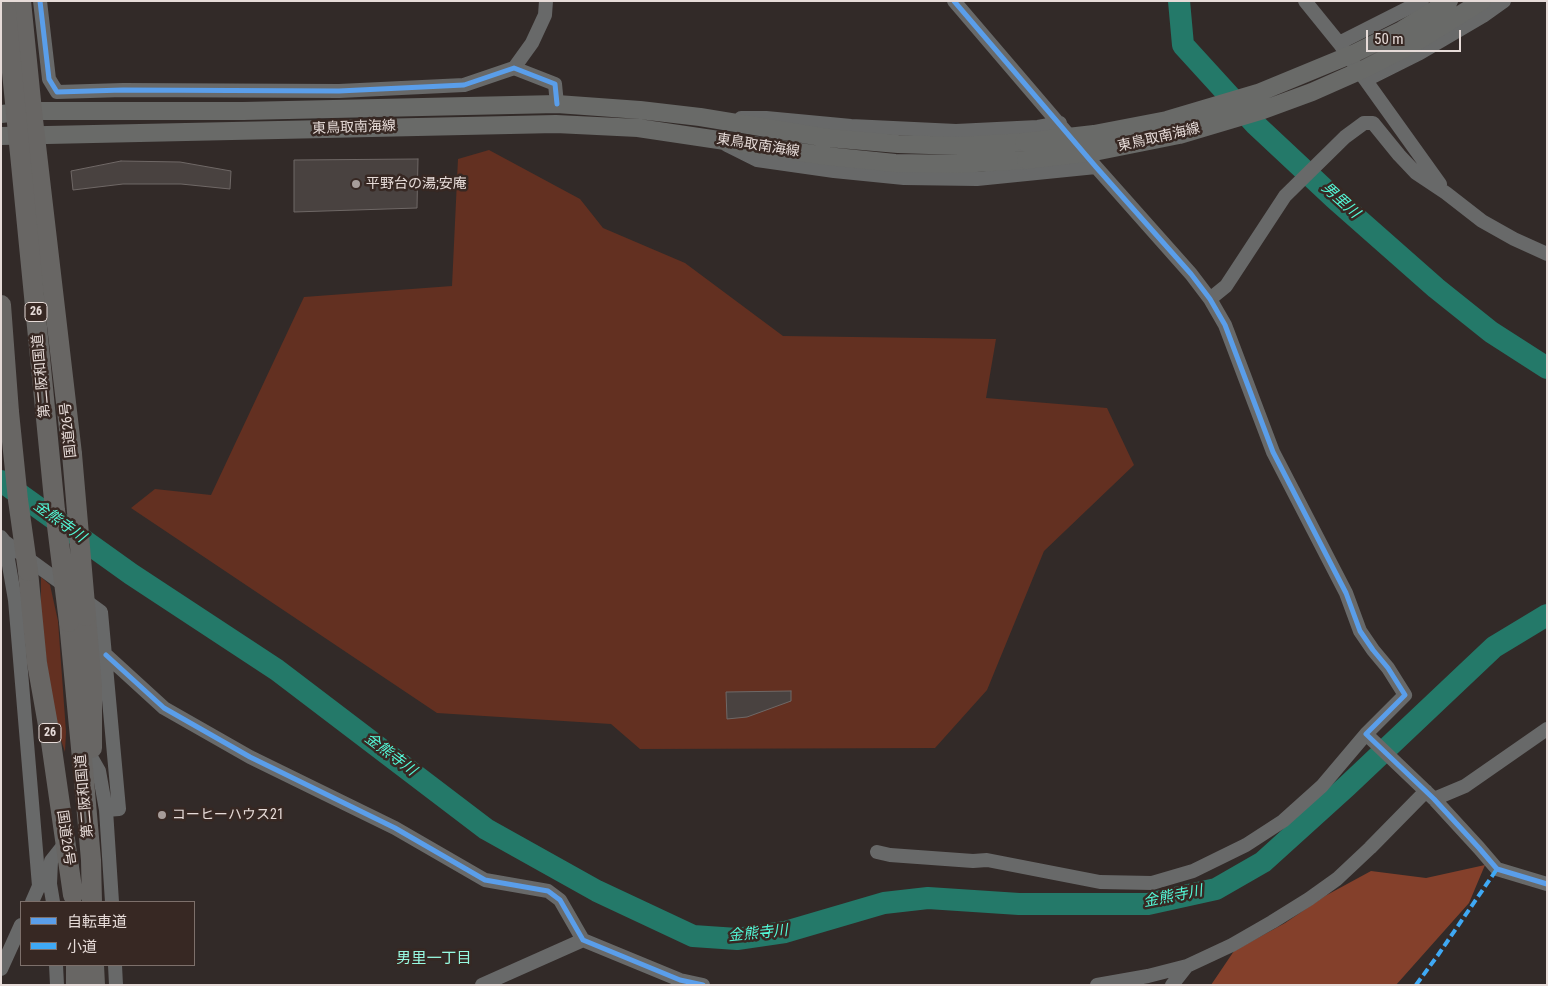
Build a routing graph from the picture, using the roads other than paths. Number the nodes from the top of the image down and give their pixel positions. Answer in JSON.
{"nodes":[{"id":1,"x":5,"y":1,"type":"edge"},
{"id":2,"x":21,"y":1,"type":"edge"},
{"id":3,"x":40,"y":1,"type":"edge"},
{"id":4,"x":546,"y":1,"type":"edge"},
{"id":5,"x":954,"y":1,"type":"edge"},
{"id":6,"x":1305,"y":1,"type":"edge"},
{"id":7,"x":1422,"y":1,"type":"edge"},
{"id":8,"x":1449,"y":1,"type":"edge"},
{"id":9,"x":1482,"y":1,"type":"edge"},
{"id":10,"x":1504,"y":1,"type":"edge"},
{"id":11,"x":1339,"y":43,"type":"junction"},
{"id":12,"x":514,"y":68,"type":"junction"},
{"id":13,"x":1366,"y":80,"type":"junction"},
{"id":14,"x":557,"y":104,"type":"junction"},
{"id":15,"x":32,"y":111,"type":"junction"},
{"id":16,"x":1,"y":114,"type":"edge"},
{"id":17,"x":700,"y":117,"type":"junction"},
{"id":18,"x":1060,"y":123,"type":"junction"},
{"id":19,"x":1,"y":136,"type":"edge"},
{"id":20,"x":34,"y":136,"type":"junction"},
{"id":21,"x":718,"y":139,"type":"junction"},
{"id":22,"x":1096,"y":167,"type":"junction"},
{"id":23,"x":1446,"y":193,"type":"junction"},
{"id":24,"x":1547,"y":254,"type":"edge"},
{"id":25,"x":1210,"y":299,"type":"junction"},
{"id":26,"x":2,"y":312,"type":"edge"},
{"id":27,"x":3,"y":540,"type":"edge"},
{"id":28,"x":77,"y":619,"type":"junction"},
{"id":29,"x":106,"y":654,"type":"junction"},
{"id":30,"x":74,"y":691,"type":"junction"},
{"id":31,"x":1547,"y":729,"type":"edge"},
{"id":32,"x":1370,"y":737,"type":"junction"},
{"id":33,"x":92,"y":757,"type":"junction"},
{"id":34,"x":1427,"y":792,"type":"junction"},
{"id":35,"x":106,"y":810,"type":"junction"},
{"id":36,"x":66,"y":842,"type":"junction"},
{"id":37,"x":876,"y":852,"type":"dead end"},
{"id":38,"x":91,"y":860,"type":"junction"},
{"id":39,"x":1547,"y":884,"type":"edge"},
{"id":40,"x":45,"y":885,"type":"junction"},
{"id":41,"x":73,"y":899,"type":"edge"},
{"id":42,"x":33,"y":901,"type":"edge"},
{"id":43,"x":53,"y":901,"type":"edge"},
{"id":44,"x":92,"y":901,"type":"edge"},
{"id":45,"x":112,"y":901,"type":"edge"},
{"id":46,"x":20,"y":927,"type":"edge"},
{"id":47,"x":583,"y":940,"type":"junction"},
{"id":48,"x":56,"y":966,"type":"edge"},
{"id":49,"x":76,"y":966,"type":"edge"},
{"id":50,"x":94,"y":966,"type":"edge"},
{"id":51,"x":115,"y":966,"type":"edge"},
{"id":52,"x":1187,"y":966,"type":"junction"},
{"id":53,"x":1,"y":969,"type":"edge"},
{"id":54,"x":57,"y":985,"type":"edge"},
{"id":55,"x":76,"y":985,"type":"edge"},
{"id":56,"x":95,"y":985,"type":"edge"},
{"id":57,"x":116,"y":985,"type":"edge"},
{"id":58,"x":482,"y":985,"type":"edge"},
{"id":59,"x":703,"y":985,"type":"edge"},
{"id":60,"x":1097,"y":985,"type":"edge"},
{"id":61,"x":1172,"y":985,"type":"edge"}],
"edges":[{"from":1,"to":28,"type":"highway","name":"第二阪和国道","number":"26","bridge":true},
{"from":2,"to":15,"type":"highway","name":"国道26号","number":"26"},
{"from":3,"to":12,"type":"street"},
{"from":4,"to":12,"type":"street"},
{"from":5,"to":18,"type":"street"},
{"from":6,"to":11,"type":"street"},
{"from":7,"to":11,"type":"street"},
{"from":8,"to":17,"type":"main road","name":"東鳥取南海線","bridge":true},
{"from":9,"to":21,"type":"main road","name":"東鳥取南海線","bridge":true},
{"from":10,"to":13,"type":"street"},
{"from":11,"to":13,"type":"street"},
{"from":12,"to":14,"type":"street"},
{"from":13,"to":23,"type":"street"},
{"from":14,"to":15,"type":"main road","name":"東鳥取南海線"},
{"from":14,"to":17,"type":"main road","name":"東鳥取南海線"},
{"from":15,"to":16,"type":"main road","name":"東鳥取南海線"},
{"from":15,"to":20,"type":"highway","name":"国道26号","number":"26"},
{"from":17,"to":18,"type":"street"},
{"from":18,"to":22,"type":"street"},
{"from":19,"to":20,"type":"main road","name":"東鳥取南海線"},
{"from":20,"to":21,"type":"main road","name":"東鳥取南海線"},
{"from":20,"to":28,"type":"highway","name":"国道26号","number":"26","bridge":true},
{"from":21,"to":22,"type":"street"},
{"from":22,"to":25,"type":"street"},
{"from":23,"to":24,"type":"street"},
{"from":23,"to":25,"type":"street"},
{"from":25,"to":32,"type":"street"},
{"from":26,"to":36,"type":"highway","name":"国道26号","number":"26","bridge":true},
{"from":27,"to":29,"type":"street"},
{"from":27,"to":40,"type":"street"},
{"from":28,"to":30,"type":"highway","name":"第二阪和国道","number":"26"},
{"from":28,"to":33,"type":"highway","name":"国道26号","number":"26"},
{"from":29,"to":35,"type":"street"},
{"from":29,"to":47,"type":"street"},
{"from":30,"to":38,"type":"highway","name":"第二阪和国道","number":"26"},
{"from":30,"to":41,"type":"highway","name":"第二阪和国道","number":"26"},
{"from":31,"to":34,"type":"street"},
{"from":32,"to":34,"type":"street"},
{"from":32,"to":37,"type":"street"},
{"from":33,"to":35,"type":"street"},
{"from":33,"to":38,"type":"highway","name":"国道26号","number":"26"},
{"from":34,"to":39,"type":"street"},
{"from":34,"to":52,"type":"street"},
{"from":35,"to":45,"type":"street"},
{"from":36,"to":40,"type":"street"},
{"from":36,"to":41,"type":"highway","name":"国道26号","number":"26"},
{"from":38,"to":44,"type":"highway","name":"第二阪和国道","number":"26"},
{"from":40,"to":42,"type":"street"},
{"from":40,"to":43,"type":"street"},
{"from":46,"to":53,"type":"street"},
{"from":47,"to":58,"type":"street"},
{"from":47,"to":59,"type":"street"},
{"from":48,"to":54,"type":"street"},
{"from":49,"to":55,"type":"highway"},
{"from":50,"to":56,"type":"highway"},
{"from":51,"to":57,"type":"street"},
{"from":52,"to":60,"type":"street"},
{"from":52,"to":61,"type":"street"}]}
